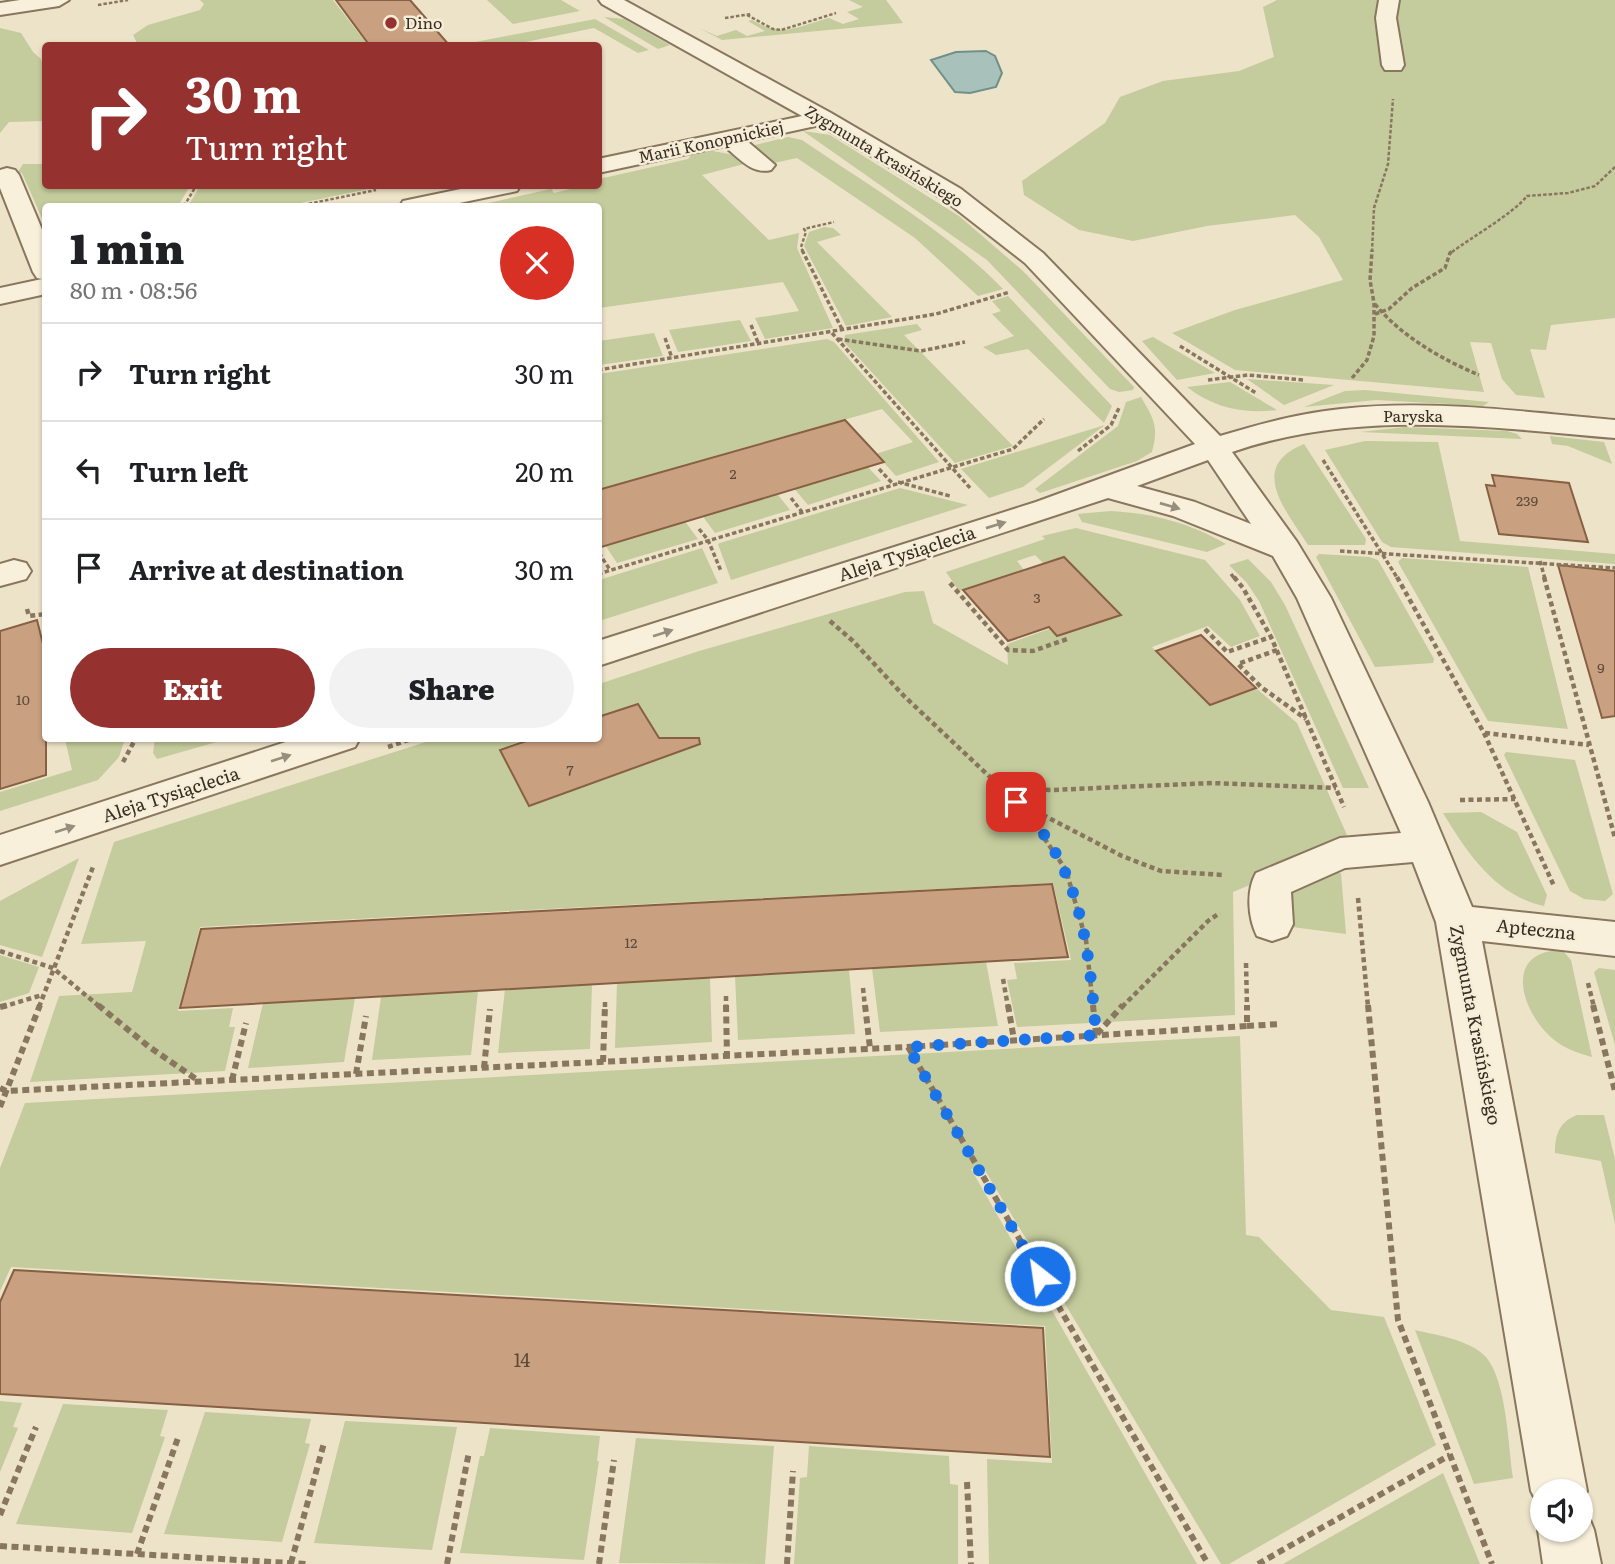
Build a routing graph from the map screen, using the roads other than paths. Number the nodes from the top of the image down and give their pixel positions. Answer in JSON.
{"nodes":[{"id":1,"x":59,"y":0,"type":"edge"},
{"id":2,"x":609,"y":0,"type":"edge"},
{"id":3,"x":1389,"y":0,"type":"edge"},
{"id":4,"x":0,"y":9,"type":"edge"},
{"id":5,"x":1393,"y":65,"type":"dead end"},
{"id":6,"x":823,"y":118,"type":"junction"},
{"id":7,"x":729,"y":138,"type":"junction"},
{"id":8,"x":602,"y":165,"type":"edge"},
{"id":9,"x":762,"y":165,"type":"dead end"},
{"id":10,"x":8,"y":175,"type":"dead end"},
{"id":11,"x":494,"y":189,"type":"edge"},
{"id":12,"x":426,"y":203,"type":"edge"},
{"id":13,"x":42,"y":262,"type":"edge"},
{"id":14,"x":42,"y":287,"type":"edge"},
{"id":15,"x":0,"y":296,"type":"edge"},
{"id":16,"x":1615,"y":429,"type":"edge"},
{"id":17,"x":1213,"y":446,"type":"junction"},
{"id":18,"x":1104,"y":487,"type":"junction"},
{"id":19,"x":1285,"y":549,"type":"junction"},
{"id":20,"x":602,"y":653,"type":"edge"},
{"id":21,"x":330,"y":742,"type":"edge"},
{"id":22,"x":1428,"y":846,"type":"junction"},
{"id":23,"x":0,"y":850,"type":"edge"},
{"id":24,"x":1457,"y":922,"type":"junction"},
{"id":25,"x":1272,"y":924,"type":"dead end"},
{"id":26,"x":1596,"y":937,"type":"edge"},
{"id":27,"x":1557,"y":1479,"type":"edge"},
{"id":28,"x":1568,"y":1542,"type":"edge"},
{"id":29,"x":1572,"y":1564,"type":"edge"}],
"edges":[{"from":1,"to":4,"type":"street"},
{"from":2,"to":6,"type":"street","name":"Zygmunta Krasińskiego"},
{"from":3,"to":5,"type":"street"},
{"from":6,"to":7,"type":"street","name":"Marii Konopnickiej"},
{"from":6,"to":17,"type":"street","name":"Zygmunta Krasińskiego"},
{"from":7,"to":8,"type":"street","name":"Marii Konopnickiej"},
{"from":7,"to":9,"type":"street"},
{"from":10,"to":13,"type":"street"},
{"from":11,"to":12,"type":"street"},
{"from":14,"to":15,"type":"street"},
{"from":16,"to":17,"type":"street","name":"Paryska"},
{"from":17,"to":18,"type":"street","name":"Aleja Tysiąclecia"},
{"from":17,"to":19,"type":"street","name":"Zygmunta Krasińskiego"},
{"from":18,"to":19,"type":"street","one_way":true},
{"from":20,"to":18,"type":"street","name":"Aleja Tysiąclecia","one_way":true},
{"from":19,"to":22,"type":"street","name":"Zygmunta Krasińskiego"},
{"from":23,"to":21,"type":"street","name":"Aleja Tysiąclecia","one_way":true},
{"from":22,"to":24,"type":"street","name":"Zygmunta Krasińskiego"},
{"from":22,"to":25,"type":"street"},
{"from":24,"to":26,"type":"street","name":"Apteczna"},
{"from":24,"to":27,"type":"street","name":"Zygmunta Krasińskiego"},
{"from":28,"to":29,"type":"street"}]}
